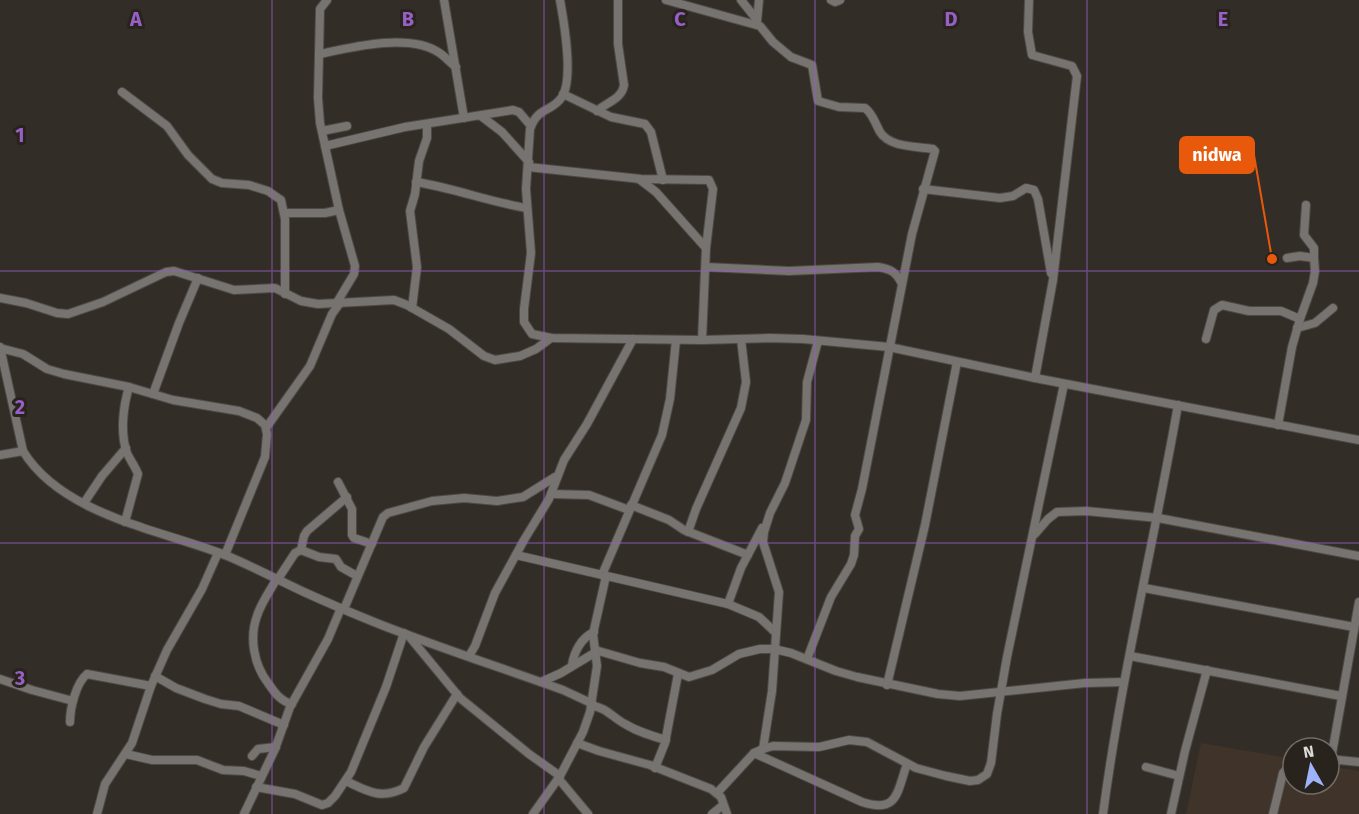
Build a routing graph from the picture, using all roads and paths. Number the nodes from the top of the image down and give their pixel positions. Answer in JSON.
{"nodes":[{"id":1,"x":327,"y":0,"type":"edge"},
{"id":2,"x":444,"y":0,"type":"edge"},
{"id":3,"x":560,"y":0,"type":"edge"},
{"id":4,"x":618,"y":0,"type":"edge"},
{"id":5,"x":666,"y":0,"type":"edge"},
{"id":6,"x":741,"y":0,"type":"edge"},
{"id":7,"x":759,"y":0,"type":"edge"},
{"id":8,"x":831,"y":0,"type":"edge"},
{"id":9,"x":840,"y":0,"type":"edge"},
{"id":10,"x":1029,"y":0,"type":"edge"},
{"id":11,"x":757,"y":23,"type":"junction"},
{"id":12,"x":320,"y":54,"type":"junction"},
{"id":13,"x":456,"y":67,"type":"junction"},
{"id":14,"x":122,"y":92,"type":"dead end"},
{"id":15,"x":563,"y":94,"type":"junction"},
{"id":16,"x":597,"y":111,"type":"junction"},
{"id":17,"x":481,"y":116,"type":"junction"},
{"id":18,"x":464,"y":118,"type":"junction"},
{"id":19,"x":427,"y":124,"type":"junction"},
{"id":20,"x":347,"y":126,"type":"dead end"},
{"id":21,"x":531,"y":126,"type":"junction"},
{"id":22,"x":322,"y":131,"type":"junction"},
{"id":23,"x":325,"y":146,"type":"junction"},
{"id":24,"x":528,"y":164,"type":"junction"},
{"id":25,"x":639,"y":179,"type":"junction"},
{"id":26,"x":663,"y":180,"type":"junction"},
{"id":27,"x":416,"y":182,"type":"junction"},
{"id":28,"x":923,"y":189,"type":"junction"},
{"id":29,"x":1306,"y":205,"type":"dead end"},
{"id":30,"x":527,"y":208,"type":"junction"},
{"id":31,"x":339,"y":210,"type":"junction"},
{"id":32,"x":285,"y":213,"type":"junction"},
{"id":33,"x":706,"y":248,"type":"junction"},
{"id":34,"x":1287,"y":258,"type":"dead end"},
{"id":35,"x":1314,"y":258,"type":"junction"},
{"id":36,"x":706,"y":267,"type":"junction"},
{"id":37,"x":198,"y":278,"type":"junction"},
{"id":38,"x":1053,"y":280,"type":"junction"},
{"id":39,"x":902,"y":284,"type":"junction"},
{"id":40,"x":285,"y":294,"type":"junction"},
{"id":41,"x":0,"y":298,"type":"edge"},
{"id":42,"x":338,"y":304,"type":"junction"},
{"id":43,"x":412,"y":308,"type":"junction"},
{"id":44,"x":1333,"y":308,"type":"dead end"},
{"id":45,"x":1300,"y":318,"type":"junction"},
{"id":46,"x":1298,"y":328,"type":"junction"},
{"id":47,"x":551,"y":338,"type":"junction"},
{"id":48,"x":633,"y":339,"type":"junction"},
{"id":49,"x":741,"y":339,"type":"junction"},
{"id":50,"x":1206,"y":339,"type":"dead end"},
{"id":51,"x":676,"y":340,"type":"junction"},
{"id":52,"x":702,"y":340,"type":"junction"},
{"id":53,"x":818,"y":341,"type":"junction"},
{"id":54,"x":0,"y":347,"type":"edge"},
{"id":55,"x":889,"y":347,"type":"junction"},
{"id":56,"x":957,"y":362,"type":"junction"},
{"id":57,"x":1035,"y":378,"type":"junction"},
{"id":58,"x":1064,"y":384,"type":"junction"},
{"id":59,"x":129,"y":387,"type":"junction"},
{"id":60,"x":153,"y":394,"type":"junction"},
{"id":61,"x":1178,"y":405,"type":"junction"},
{"id":62,"x":1278,"y":425,"type":"junction"},
{"id":63,"x":266,"y":428,"type":"junction"},
{"id":64,"x":1359,"y":440,"type":"edge"},
{"id":65,"x":126,"y":448,"type":"junction"},
{"id":66,"x":23,"y":451,"type":"junction"},
{"id":67,"x":0,"y":455,"type":"edge"},
{"id":68,"x":556,"y":476,"type":"junction"},
{"id":69,"x":338,"y":482,"type":"dead end"},
{"id":70,"x":550,"y":494,"type":"junction"},
{"id":71,"x":347,"y":497,"type":"junction"},
{"id":72,"x":84,"y":503,"type":"junction"},
{"id":73,"x":630,"y":507,"type":"junction"},
{"id":74,"x":770,"y":513,"type":"junction"},
{"id":75,"x":1158,"y":518,"type":"junction"},
{"id":76,"x":125,"y":522,"type":"junction"},
{"id":77,"x":688,"y":532,"type":"junction"},
{"id":78,"x":1034,"y":536,"type":"junction"},
{"id":79,"x":372,"y":544,"type":"junction"},
{"id":80,"x":301,"y":550,"type":"junction"},
{"id":81,"x":221,"y":554,"type":"junction"},
{"id":82,"x":516,"y":555,"type":"junction"},
{"id":83,"x":748,"y":555,"type":"junction"},
{"id":84,"x":1359,"y":556,"type":"edge"},
{"id":85,"x":357,"y":576,"type":"junction"},
{"id":86,"x":604,"y":576,"type":"junction"},
{"id":87,"x":278,"y":579,"type":"junction"},
{"id":88,"x":1144,"y":588,"type":"junction"},
{"id":89,"x":1359,"y":602,"type":"edge"},
{"id":90,"x":728,"y":604,"type":"junction"},
{"id":91,"x":343,"y":608,"type":"junction"},
{"id":92,"x":1354,"y":627,"type":"junction"},
{"id":93,"x":594,"y":632,"type":"junction"},
{"id":94,"x":405,"y":633,"type":"junction"},
{"id":95,"x":776,"y":633,"type":"junction"},
{"id":96,"x":774,"y":649,"type":"junction"},
{"id":97,"x":596,"y":651,"type":"junction"},
{"id":98,"x":469,"y":656,"type":"junction"},
{"id":99,"x":1130,"y":656,"type":"junction"},
{"id":100,"x":807,"y":659,"type":"junction"},
{"id":101,"x":572,"y":665,"type":"junction"},
{"id":102,"x":1207,"y":670,"type":"junction"},
{"id":103,"x":678,"y":674,"type":"junction"},
{"id":104,"x":155,"y":676,"type":"junction"},
{"id":105,"x":0,"y":679,"type":"edge"},
{"id":106,"x":541,"y":682,"type":"junction"},
{"id":107,"x":1124,"y":682,"type":"junction"},
{"id":108,"x":887,"y":685,"type":"junction"},
{"id":109,"x":151,"y":686,"type":"junction"},
{"id":110,"x":1001,"y":693,"type":"junction"},
{"id":111,"x":457,"y":694,"type":"junction"},
{"id":112,"x":1341,"y":696,"type":"junction"},
{"id":113,"x":72,"y":701,"type":"junction"},
{"id":114,"x":292,"y":704,"type":"junction"},
{"id":115,"x":592,"y":705,"type":"junction"},
{"id":116,"x":70,"y":722,"type":"dead end"},
{"id":117,"x":284,"y":724,"type":"junction"},
{"id":118,"x":1334,"y":736,"type":"edge"},
{"id":119,"x":666,"y":740,"type":"junction"},
{"id":120,"x":577,"y":743,"type":"junction"},
{"id":121,"x":276,"y":747,"type":"junction"},
{"id":122,"x":763,"y":749,"type":"junction"},
{"id":123,"x":754,"y":753,"type":"junction"},
{"id":124,"x":126,"y":754,"type":"junction"},
{"id":125,"x":252,"y":756,"type":"dead end"},
{"id":126,"x":1341,"y":760,"type":"edge"},
{"id":127,"x":1359,"y":762,"type":"edge"},
{"id":128,"x":907,"y":764,"type":"junction"},
{"id":129,"x":1146,"y":767,"type":"dead end"},
{"id":130,"x":656,"y":768,"type":"junction"},
{"id":131,"x":261,"y":776,"type":"junction"},
{"id":132,"x":1179,"y":776,"type":"junction"},
{"id":133,"x":559,"y":777,"type":"junction"},
{"id":134,"x":346,"y":781,"type":"junction"},
{"id":135,"x":1281,"y":781,"type":"edge"},
{"id":136,"x":256,"y":787,"type":"junction"},
{"id":137,"x":717,"y":793,"type":"junction"},
{"id":138,"x":725,"y":811,"type":"edge"},
{"id":139,"x":97,"y":814,"type":"edge"},
{"id":140,"x":244,"y":814,"type":"edge"},
{"id":141,"x":533,"y":814,"type":"edge"},
{"id":142,"x":588,"y":814,"type":"edge"},
{"id":143,"x":712,"y":814,"type":"edge"},
{"id":144,"x":1103,"y":814,"type":"edge"},
{"id":145,"x":1171,"y":814,"type":"edge"},
{"id":146,"x":1273,"y":814,"type":"edge"}],
"edges":[{"from":1,"to":12,"type":"street"},
{"from":2,"to":13,"type":"street"},
{"from":3,"to":15,"type":"street"},
{"from":4,"to":16,"type":"street"},
{"from":5,"to":11,"type":"street"},
{"from":6,"to":11,"type":"street"},
{"from":7,"to":11,"type":"street"},
{"from":8,"to":9,"type":"street"},
{"from":10,"to":38,"type":"street"},
{"from":11,"to":28,"type":"street"},
{"from":12,"to":13,"type":"street"},
{"from":12,"to":22,"type":"street"},
{"from":13,"to":18,"type":"street"},
{"from":14,"to":32,"type":"street"},
{"from":15,"to":16,"type":"street"},
{"from":15,"to":21,"type":"street"},
{"from":16,"to":26,"type":"street"},
{"from":17,"to":18,"type":"street"},
{"from":17,"to":21,"type":"street"},
{"from":17,"to":24,"type":"street"},
{"from":18,"to":19,"type":"street"},
{"from":19,"to":23,"type":"street"},
{"from":19,"to":27,"type":"street"},
{"from":20,"to":22,"type":"street"},
{"from":21,"to":24,"type":"street"},
{"from":22,"to":23,"type":"street"},
{"from":23,"to":31,"type":"street"},
{"from":24,"to":25,"type":"street"},
{"from":24,"to":30,"type":"street"},
{"from":25,"to":26,"type":"street"},
{"from":25,"to":33,"type":"street"},
{"from":26,"to":33,"type":"street"},
{"from":27,"to":30,"type":"street"},
{"from":27,"to":43,"type":"street"},
{"from":28,"to":38,"type":"street"},
{"from":28,"to":39,"type":"street"},
{"from":29,"to":35,"type":"street"},
{"from":30,"to":47,"type":"street"},
{"from":31,"to":32,"type":"street"},
{"from":31,"to":42,"type":"street"},
{"from":32,"to":40,"type":"street"},
{"from":33,"to":36,"type":"street"},
{"from":34,"to":35,"type":"street"},
{"from":35,"to":45,"type":"street"},
{"from":36,"to":39,"type":"street"},
{"from":36,"to":52,"type":"street"},
{"from":37,"to":40,"type":"street"},
{"from":37,"to":41,"type":"street"},
{"from":37,"to":60,"type":"street"},
{"from":38,"to":57,"type":"street"},
{"from":39,"to":55,"type":"street"},
{"from":40,"to":42,"type":"street"},
{"from":42,"to":43,"type":"street"},
{"from":42,"to":63,"type":"street"},
{"from":43,"to":47,"type":"street"},
{"from":44,"to":46,"type":"street"},
{"from":45,"to":46,"type":"street"},
{"from":45,"to":50,"type":"street"},
{"from":46,"to":62,"type":"street"},
{"from":47,"to":48,"type":"street"},
{"from":48,"to":51,"type":"street"},
{"from":48,"to":68,"type":"street"},
{"from":49,"to":52,"type":"street"},
{"from":49,"to":53,"type":"street"},
{"from":49,"to":77,"type":"street"},
{"from":51,"to":52,"type":"street"},
{"from":51,"to":73,"type":"street"},
{"from":53,"to":55,"type":"street"},
{"from":53,"to":74,"type":"street"},
{"from":54,"to":59,"type":"street"},
{"from":54,"to":66,"type":"street"},
{"from":55,"to":56,"type":"street"},
{"from":55,"to":100,"type":"street"},
{"from":56,"to":57,"type":"street"},
{"from":56,"to":108,"type":"street"},
{"from":57,"to":58,"type":"street"},
{"from":58,"to":61,"type":"street"},
{"from":58,"to":78,"type":"street"},
{"from":59,"to":60,"type":"street"},
{"from":59,"to":65,"type":"street"},
{"from":60,"to":63,"type":"street"},
{"from":61,"to":62,"type":"street"},
{"from":61,"to":75,"type":"street"},
{"from":62,"to":64,"type":"street"},
{"from":63,"to":81,"type":"street"},
{"from":65,"to":72,"type":"street"},
{"from":65,"to":76,"type":"street"},
{"from":66,"to":67,"type":"street"},
{"from":66,"to":72,"type":"street"},
{"from":68,"to":70,"type":"street"},
{"from":68,"to":79,"type":"street"},
{"from":69,"to":71,"type":"street"},
{"from":70,"to":73,"type":"street"},
{"from":70,"to":82,"type":"street"},
{"from":71,"to":79,"type":"street"},
{"from":71,"to":80,"type":"street"},
{"from":72,"to":76,"type":"street"},
{"from":73,"to":77,"type":"street"},
{"from":73,"to":86,"type":"street"},
{"from":74,"to":83,"type":"street"},
{"from":74,"to":95,"type":"street"},
{"from":75,"to":78,"type":"street"},
{"from":75,"to":84,"type":"street"},
{"from":75,"to":88,"type":"street"},
{"from":76,"to":81,"type":"street"},
{"from":77,"to":83,"type":"street"},
{"from":78,"to":110,"type":"street"},
{"from":79,"to":85,"type":"street"},
{"from":80,"to":85,"type":"street"},
{"from":80,"to":87,"type":"street"},
{"from":81,"to":87,"type":"street"},
{"from":81,"to":104,"type":"street"},
{"from":82,"to":86,"type":"street"},
{"from":82,"to":98,"type":"street"},
{"from":83,"to":90,"type":"street"},
{"from":85,"to":91,"type":"street"},
{"from":86,"to":90,"type":"street"},
{"from":86,"to":93,"type":"street"},
{"from":87,"to":91,"type":"street"},
{"from":87,"to":114,"type":"street"},
{"from":88,"to":92,"type":"street"},
{"from":88,"to":99,"type":"street"},
{"from":89,"to":92,"type":"street"},
{"from":90,"to":95,"type":"street"},
{"from":91,"to":94,"type":"street"},
{"from":91,"to":114,"type":"street"},
{"from":92,"to":112,"type":"street"},
{"from":93,"to":97,"type":"street"},
{"from":93,"to":101,"type":"street"},
{"from":94,"to":98,"type":"street"},
{"from":94,"to":111,"type":"street"},
{"from":94,"to":134,"type":"street"},
{"from":95,"to":96,"type":"street"},
{"from":96,"to":100,"type":"street"},
{"from":96,"to":103,"type":"street"},
{"from":96,"to":122,"type":"street"},
{"from":97,"to":101,"type":"street"},
{"from":97,"to":103,"type":"street"},
{"from":97,"to":115,"type":"street"},
{"from":98,"to":106,"type":"street"},
{"from":99,"to":102,"type":"street"},
{"from":99,"to":107,"type":"street"},
{"from":100,"to":108,"type":"street"},
{"from":101,"to":106,"type":"street"},
{"from":102,"to":112,"type":"street"},
{"from":102,"to":132,"type":"street"},
{"from":103,"to":119,"type":"street"},
{"from":104,"to":109,"type":"street"},
{"from":104,"to":117,"type":"street"},
{"from":105,"to":113,"type":"street"},
{"from":106,"to":115,"type":"street"},
{"from":107,"to":110,"type":"street"},
{"from":107,"to":144,"type":"street"},
{"from":108,"to":110,"type":"street"},
{"from":109,"to":113,"type":"street"},
{"from":109,"to":124,"type":"street"},
{"from":110,"to":128,"type":"street"},
{"from":111,"to":133,"type":"street"},
{"from":111,"to":134,"type":"street"},
{"from":112,"to":118,"type":"street"},
{"from":113,"to":116,"type":"street"},
{"from":114,"to":117,"type":"street"},
{"from":115,"to":119,"type":"street"},
{"from":115,"to":120,"type":"street"},
{"from":117,"to":121,"type":"street"},
{"from":119,"to":130,"type":"street"},
{"from":120,"to":130,"type":"street"},
{"from":120,"to":133,"type":"street"},
{"from":121,"to":125,"type":"street"},
{"from":121,"to":131,"type":"street"},
{"from":122,"to":123,"type":"street"},
{"from":122,"to":128,"type":"street"},
{"from":123,"to":128,"type":"street"},
{"from":123,"to":137,"type":"street"},
{"from":124,"to":131,"type":"street"},
{"from":124,"to":139,"type":"street"},
{"from":126,"to":127,"type":"street"},
{"from":129,"to":132,"type":"street"},
{"from":130,"to":137,"type":"street"},
{"from":131,"to":136,"type":"street"},
{"from":132,"to":145,"type":"street"},
{"from":133,"to":141,"type":"street"},
{"from":133,"to":142,"type":"street"},
{"from":134,"to":136,"type":"street"},
{"from":135,"to":146,"type":"street"},
{"from":136,"to":140,"type":"street"},
{"from":137,"to":138,"type":"street"},
{"from":138,"to":143,"type":"street"}]}
